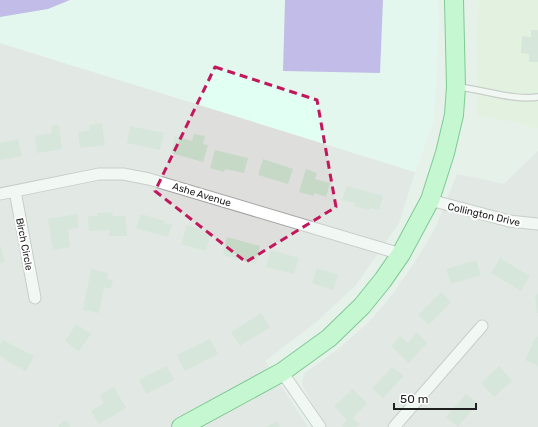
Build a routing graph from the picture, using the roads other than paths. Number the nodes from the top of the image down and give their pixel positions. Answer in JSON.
{"nodes":[{"id":1,"x":454,"y":0,"type":"edge"},
{"id":2,"x":456,"y":87,"type":"junction"},
{"id":3,"x":538,"y":97,"type":"edge"},
{"id":4,"x":15,"y":191,"type":"junction"},
{"id":5,"x":0,"y":194,"type":"edge"},
{"id":6,"x":430,"y":200,"type":"junction"},
{"id":7,"x":538,"y":224,"type":"edge"},
{"id":8,"x":401,"y":254,"type":"junction"},
{"id":9,"x":35,"y":298,"type":"dead end"},
{"id":10,"x":482,"y":326,"type":"dead end"},
{"id":11,"x":282,"y":372,"type":"junction"},
{"id":12,"x":181,"y":427,"type":"edge"},
{"id":13,"x":320,"y":427,"type":"edge"},
{"id":14,"x":394,"y":427,"type":"edge"}],
"edges":[{"from":1,"to":2,"type":"main road"},
{"from":2,"to":3,"type":"lane"},
{"from":2,"to":6,"type":"main road"},
{"from":4,"to":5,"type":"street","name":"Ashe Avenue"},
{"from":4,"to":8,"type":"street","name":"Ashe Avenue"},
{"from":4,"to":9,"type":"street","name":"Birch Circle"},
{"from":6,"to":7,"type":"street","name":"Collington Drive"},
{"from":6,"to":8,"type":"main road"},
{"from":8,"to":11,"type":"main road"},
{"from":10,"to":14,"type":"street"},
{"from":11,"to":12,"type":"main road"},
{"from":11,"to":13,"type":"street"}]}
